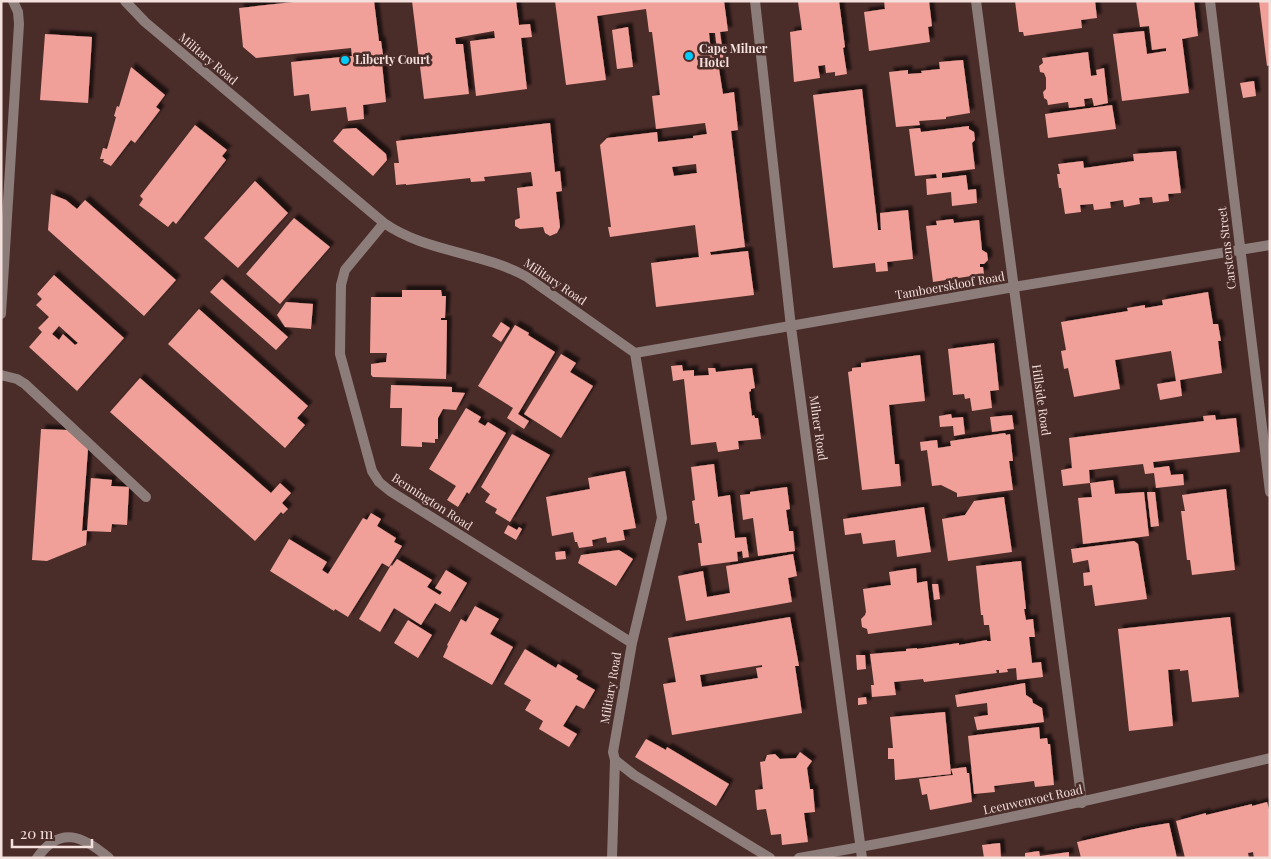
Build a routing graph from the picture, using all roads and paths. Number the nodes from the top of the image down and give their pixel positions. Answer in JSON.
{"nodes":[{"id":1,"x":13,"y":1,"type":"edge"},
{"id":2,"x":125,"y":1,"type":"edge"},
{"id":3,"x":755,"y":1,"type":"edge"},
{"id":4,"x":976,"y":1,"type":"edge"},
{"id":5,"x":1210,"y":1,"type":"edge"},
{"id":6,"x":5,"y":174,"type":"edge"},
{"id":7,"x":384,"y":223,"type":"junction"},
{"id":8,"x":1270,"y":245,"type":"edge"},
{"id":9,"x":1240,"y":250,"type":"junction"},
{"id":10,"x":1014,"y":287,"type":"junction"},
{"id":11,"x":1,"y":314,"type":"edge"},
{"id":12,"x":791,"y":327,"type":"junction"},
{"id":13,"x":635,"y":353,"type":"junction"},
{"id":14,"x":1,"y":375,"type":"edge"},
{"id":15,"x":1270,"y":492,"type":"edge"},
{"id":16,"x":146,"y":497,"type":"dead end"},
{"id":17,"x":632,"y":643,"type":"junction"},
{"id":18,"x":1270,"y":758,"type":"edge"},
{"id":19,"x":615,"y":760,"type":"junction"},
{"id":20,"x":1082,"y":803,"type":"junction"},
{"id":21,"x":862,"y":853,"type":"edge"},
{"id":22,"x":37,"y":858,"type":"edge"},
{"id":23,"x":109,"y":858,"type":"edge"},
{"id":24,"x":612,"y":858,"type":"edge"},
{"id":25,"x":770,"y":858,"type":"edge"},
{"id":26,"x":799,"y":858,"type":"edge"}],
"edges":[{"from":1,"to":6,"type":"street"},
{"from":2,"to":7,"type":"street","name":"Military Road"},
{"from":3,"to":12,"type":"street","name":"Milner Road"},
{"from":4,"to":10,"type":"street","name":"Hillside Road"},
{"from":5,"to":9,"type":"street","name":"Carstens Street"},
{"from":6,"to":11,"type":"street"},
{"from":7,"to":13,"type":"street","name":"Military Road"},
{"from":7,"to":17,"type":"street","name":"Bennington Road"},
{"from":8,"to":9,"type":"street","name":"Tamboerskloof Road"},
{"from":9,"to":10,"type":"street","name":"Tamboerskloof Road"},
{"from":9,"to":15,"type":"street","name":"Carstens Street"},
{"from":10,"to":12,"type":"street","name":"Tamboerskloof Road"},
{"from":10,"to":20,"type":"street","name":"Hillside Road"},
{"from":12,"to":13,"type":"street","name":"Tamboerskloof Road"},
{"from":12,"to":21,"type":"street","name":"Milner Road"},
{"from":13,"to":17,"type":"street","name":"Military Road"},
{"from":14,"to":16,"type":"street"},
{"from":17,"to":19,"type":"street","name":"Military Road"},
{"from":18,"to":20,"type":"street","name":"Leeuwenvoet Road"},
{"from":19,"to":24,"type":"street","name":"Military Road"},
{"from":19,"to":25,"type":"street"},
{"from":20,"to":21,"type":"street","name":"Leeuwenvoet Road"},
{"from":21,"to":26,"type":"street","name":"Leeuwenvoet Road"},
{"from":22,"to":23,"type":"street"}]}
